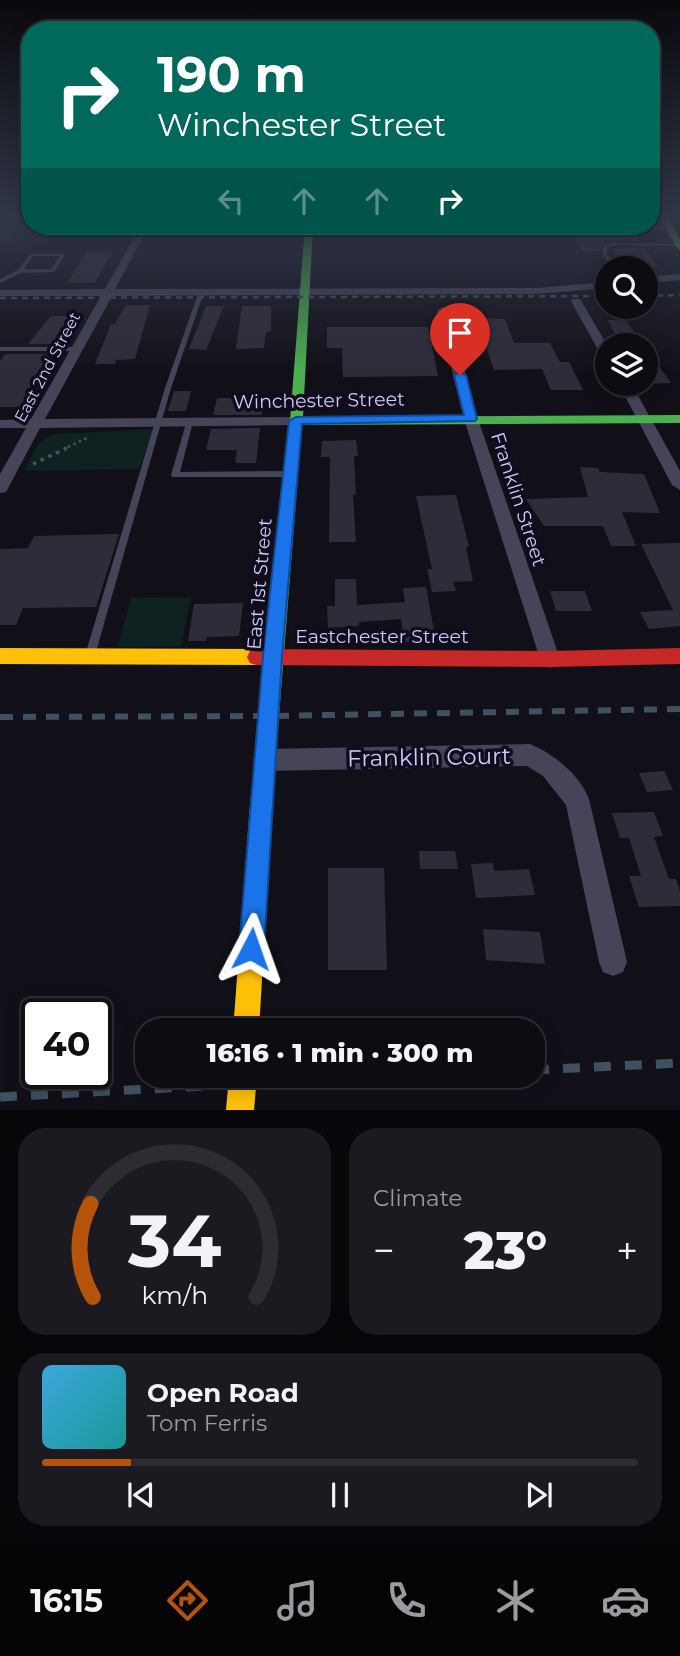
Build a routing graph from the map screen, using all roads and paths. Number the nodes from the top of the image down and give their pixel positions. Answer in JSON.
{"nodes":[{"id":1,"x":53,"y":270,"type":"edge"},
{"id":2,"x":120,"y":270,"type":"edge"},
{"id":3,"x":306,"y":270,"type":"edge"},
{"id":4,"x":20,"y":271,"type":"joint"},
{"id":5,"x":680,"y":277,"type":"edge"},
{"id":6,"x":658,"y":279,"type":"edge"},
{"id":7,"x":0,"y":281,"type":"edge"},
{"id":8,"x":595,"y":286,"type":"edge"},
{"id":9,"x":304,"y":291,"type":"junction"},
{"id":10,"x":201,"y":292,"type":"junction"},
{"id":11,"x":0,"y":293,"type":"edge"},
{"id":12,"x":106,"y":293,"type":"junction"},
{"id":13,"x":576,"y":301,"type":"dead end"},
{"id":14,"x":443,"y":310,"type":"dead end"},
{"id":15,"x":595,"y":334,"type":"edge"},
{"id":16,"x":0,"y":349,"type":"edge"},
{"id":17,"x":76,"y":349,"type":"junction"},
{"id":18,"x":632,"y":396,"type":"edge"},
{"id":19,"x":471,"y":419,"type":"junction"},
{"id":20,"x":645,"y":419,"type":"junction"},
{"id":21,"x":680,"y":419,"type":"edge"},
{"id":22,"x":296,"y":421,"type":"junction"},
{"id":23,"x":159,"y":422,"type":"junction"},
{"id":24,"x":189,"y":422,"type":"junction"},
{"id":25,"x":116,"y":423,"type":"junction"},
{"id":26,"x":0,"y":424,"type":"edge"},
{"id":27,"x":35,"y":424,"type":"junction"},
{"id":28,"x":32,"y":464,"type":"dead end"},
{"id":29,"x":290,"y":474,"type":"junction"},
{"id":30,"x":680,"y":485,"type":"edge"},
{"id":31,"x":0,"y":488,"type":"edge"},
{"id":32,"x":0,"y":656,"type":"edge"},
{"id":33,"x":90,"y":656,"type":"junction"},
{"id":34,"x":272,"y":656,"type":"junction"},
{"id":35,"x":680,"y":656,"type":"edge"},
{"id":36,"x":550,"y":659,"type":"junction"},
{"id":37,"x":264,"y":760,"type":"junction"},
{"id":38,"x":613,"y":962,"type":"dead end"},
{"id":39,"x":247,"y":1018,"type":"edge"},
{"id":40,"x":242,"y":1088,"type":"edge"},
{"id":41,"x":240,"y":1110,"type":"edge"}],
"edges":[{"from":1,"to":4,"type":"lane"},
{"from":2,"to":12,"type":"street","name":"East 2nd Street"},
{"from":3,"to":9,"type":"street","name":"East 1st Street"},
{"from":4,"to":7,"type":"lane"},
{"from":5,"to":6,"type":"street"},
{"from":8,"to":9,"type":"street"},
{"from":9,"to":10,"type":"street"},
{"from":9,"to":22,"type":"street","name":"East 1st Street"},
{"from":10,"to":12,"type":"street"},
{"from":10,"to":23,"type":"lane"},
{"from":11,"to":12,"type":"street"},
{"from":12,"to":17,"type":"street","name":"East 2nd Street"},
{"from":13,"to":15,"type":"street"},
{"from":14,"to":19,"type":"street","name":"Franklin Street"},
{"from":16,"to":17,"type":"lane"},
{"from":17,"to":27,"type":"street","name":"East 2nd Street"},
{"from":18,"to":20,"type":"street"},
{"from":19,"to":20,"type":"street","name":"Winchester Street"},
{"from":19,"to":22,"type":"street","name":"Winchester Street"},
{"from":19,"to":36,"type":"street","name":"Franklin Street"},
{"from":20,"to":21,"type":"street","name":"Winchester Street"},
{"from":20,"to":30,"type":"street"},
{"from":22,"to":24,"type":"street","name":"Winchester Street"},
{"from":22,"to":29,"type":"street","name":"East 1st Street"},
{"from":23,"to":24,"type":"street","name":"Winchester Street"},
{"from":23,"to":25,"type":"street","name":"Winchester Street"},
{"from":23,"to":33,"type":"lane"},
{"from":24,"to":29,"type":"lane"},
{"from":25,"to":27,"type":"street","name":"Winchester Street"},
{"from":25,"to":28,"type":"path"},
{"from":26,"to":27,"type":"street","name":"Winchester Street"},
{"from":27,"to":31,"type":"street","name":"East 2nd Street"},
{"from":29,"to":34,"type":"street","name":"East 1st Street"},
{"from":32,"to":33,"type":"street","name":"Eastchester Street"},
{"from":33,"to":34,"type":"street","name":"Eastchester Street"},
{"from":34,"to":36,"type":"street","name":"Eastchester Street"},
{"from":34,"to":37,"type":"street","name":"East 1st Street"},
{"from":35,"to":36,"type":"street","name":"Eastchester Street"},
{"from":37,"to":38,"type":"street","name":"Franklin Court"},
{"from":37,"to":39,"type":"street","name":"East 1st Street"},
{"from":40,"to":41,"type":"street"}]}
